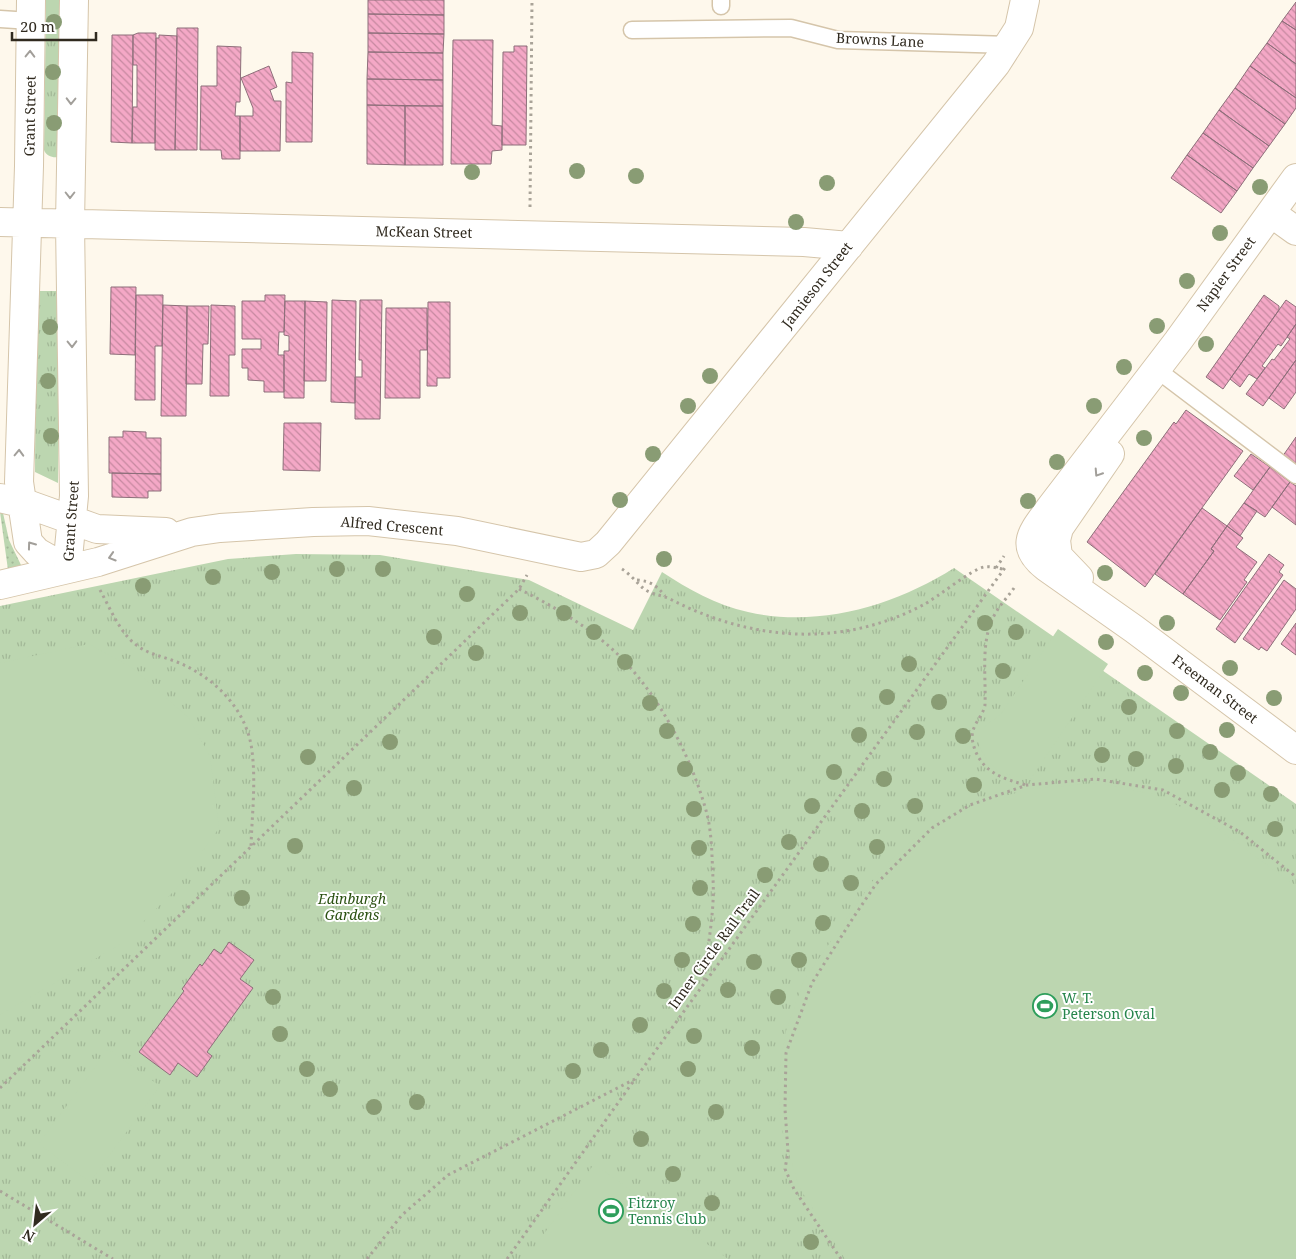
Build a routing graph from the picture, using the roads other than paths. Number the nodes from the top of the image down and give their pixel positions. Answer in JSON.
{"nodes":[{"id":1,"x":74,"y":0,"type":"edge"},
{"id":2,"x":1025,"y":0,"type":"edge"},
{"id":3,"x":31,"y":11,"type":"edge"},
{"id":4,"x":0,"y":19,"type":"edge"},
{"id":5,"x":632,"y":30,"type":"dead end"},
{"id":6,"x":1010,"y":45,"type":"junction"},
{"id":7,"x":1296,"y":178,"type":"edge"},
{"id":8,"x":1271,"y":213,"type":"junction"},
{"id":9,"x":0,"y":222,"type":"edge"},
{"id":10,"x":27,"y":223,"type":"junction"},
{"id":11,"x":70,"y":224,"type":"junction"},
{"id":12,"x":1296,"y":231,"type":"edge"},
{"id":13,"x":849,"y":246,"type":"junction"},
{"id":14,"x":1156,"y":369,"type":"junction"},
{"id":15,"x":1296,"y":475,"type":"edge"},
{"id":16,"x":10,"y":500,"type":"edge"},
{"id":17,"x":73,"y":520,"type":"junction"},
{"id":18,"x":192,"y":532,"type":"junction"},
{"id":19,"x":1042,"y":546,"type":"joint"},
{"id":20,"x":590,"y":557,"type":"joint"},
{"id":21,"x":68,"y":569,"type":"junction"},
{"id":22,"x":0,"y":585,"type":"edge"},
{"id":23,"x":1296,"y":750,"type":"edge"}],
"edges":[{"from":1,"to":11,"type":"street","name":"Grant Street","one_way":true},
{"from":2,"to":6,"type":"street","name":"Jamieson Street"},
{"from":3,"to":4,"type":"lane"},
{"from":10,"to":3,"type":"street","name":"Grant Street","one_way":true},
{"from":5,"to":6,"type":"lane","name":"Browns Lane"},
{"from":6,"to":13,"type":"street","name":"Jamieson Street"},
{"from":7,"to":8,"type":"street","name":"Napier Street"},
{"from":8,"to":12,"type":"street"},
{"from":8,"to":14,"type":"street","name":"Napier Street"},
{"from":9,"to":10,"type":"street","name":"McKean Street"},
{"from":10,"to":11,"type":"street","name":"McKean Street"},
{"from":16,"to":10,"type":"street","name":"Grant Street","one_way":true},
{"from":11,"to":13,"type":"street","name":"McKean Street"},
{"from":11,"to":17,"type":"street","name":"Grant Street","one_way":true},
{"from":13,"to":20,"type":"street","name":"Jamieson Street"},
{"from":14,"to":15,"type":"lane"},
{"from":14,"to":19,"type":"street","name":"Napier Street"},
{"from":16,"to":17,"type":"street","name":"Alfred Crescent"},
{"from":21,"to":16,"type":"street","name":"Grant Street","one_way":true},
{"from":17,"to":18,"type":"street","name":"Alfred Crescent"},
{"from":17,"to":21,"type":"street","name":"Grant Street"},
{"from":18,"to":20,"type":"street","name":"Alfred Crescent"},
{"from":18,"to":21,"type":"street","name":"Alfred Crescent","one_way":true},
{"from":19,"to":23,"type":"street","name":"Freeman Street"},
{"from":21,"to":22,"type":"street","name":"Alfred Crescent"}]}
